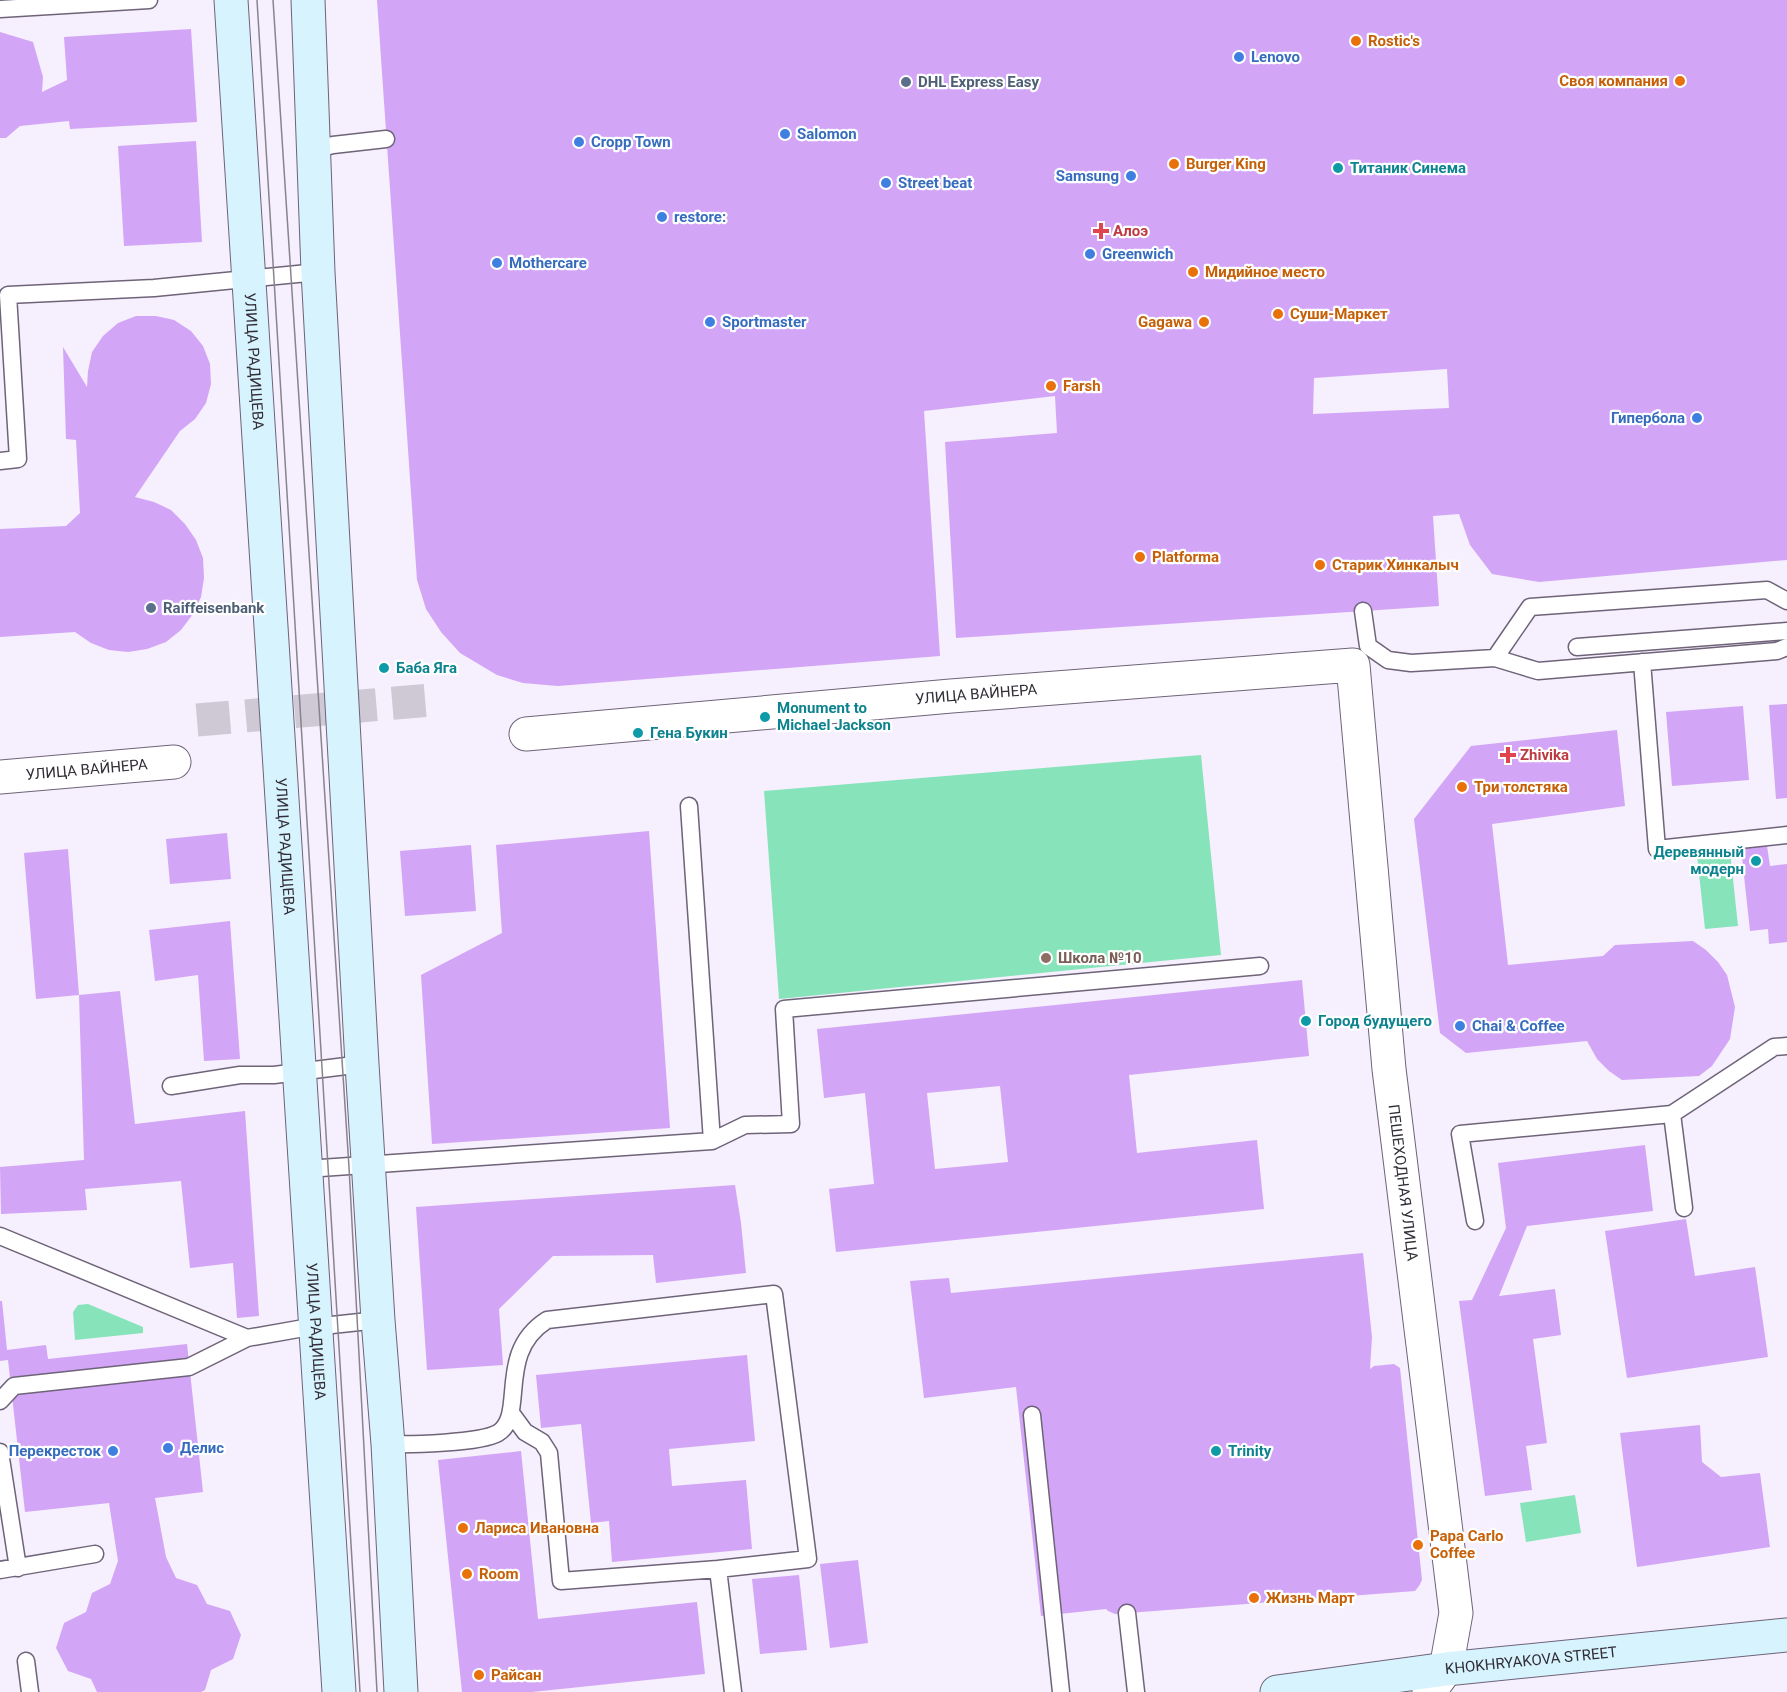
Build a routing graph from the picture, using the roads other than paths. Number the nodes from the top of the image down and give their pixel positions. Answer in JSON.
{"nodes":[{"id":1,"x":149,"y":0,"type":"edge"},
{"id":2,"x":231,"y":0,"type":"edge"},
{"id":3,"x":308,"y":0,"type":"edge"},
{"id":4,"x":0,"y":9,"type":"edge"},
{"id":5,"x":386,"y":139,"type":"dead end"},
{"id":6,"x":313,"y":150,"type":"junction"},
{"id":7,"x":318,"y":272,"type":"junction"},
{"id":8,"x":249,"y":279,"type":"junction"},
{"id":9,"x":4,"y":292,"type":"edge"},
{"id":10,"x":0,"y":461,"type":"edge"},
{"id":11,"x":1787,"y":601,"type":"edge"},
{"id":12,"x":1363,"y":611,"type":"dead end"},
{"id":13,"x":1787,"y":631,"type":"edge"},
{"id":14,"x":1577,"y":647,"type":"dead end"},
{"id":15,"x":1787,"y":647,"type":"edge"},
{"id":16,"x":1495,"y":658,"type":"junction"},
{"id":17,"x":1642,"y":663,"type":"junction"},
{"id":18,"x":1353,"y":665,"type":"joint"},
{"id":19,"x":526,"y":734,"type":"dead end"},
{"id":20,"x":174,"y":762,"type":"dead end"},
{"id":21,"x":0,"y":777,"type":"edge"},
{"id":22,"x":688,"y":806,"type":"dead end"},
{"id":23,"x":1787,"y":835,"type":"edge"},
{"id":24,"x":1260,"y":966,"type":"dead end"},
{"id":25,"x":1787,"y":1046,"type":"edge"},
{"id":26,"x":362,"y":1064,"type":"junction"},
{"id":27,"x":300,"y":1072,"type":"junction"},
{"id":28,"x":171,"y":1086,"type":"dead end"},
{"id":29,"x":1672,"y":1114,"type":"junction"},
{"id":30,"x":712,"y":1141,"type":"junction"},
{"id":31,"x":370,"y":1166,"type":"junction"},
{"id":32,"x":306,"y":1169,"type":"junction"},
{"id":33,"x":1684,"y":1208,"type":"dead end"},
{"id":34,"x":1475,"y":1221,"type":"dead end"},
{"id":35,"x":0,"y":1236,"type":"edge"},
{"id":36,"x":378,"y":1320,"type":"junction"},
{"id":37,"x":316,"y":1327,"type":"junction"},
{"id":38,"x":247,"y":1338,"type":"junction"},
{"id":39,"x":0,"y":1401,"type":"edge"},
{"id":40,"x":511,"y":1413,"type":"junction"},
{"id":41,"x":1032,"y":1415,"type":"dead end"},
{"id":42,"x":388,"y":1444,"type":"junction"},
{"id":43,"x":0,"y":1452,"type":"edge"},
{"id":44,"x":94,"y":1554,"type":"dead end"},
{"id":45,"x":18,"y":1568,"type":"junction"},
{"id":46,"x":718,"y":1569,"type":"junction"},
{"id":47,"x":0,"y":1570,"type":"edge"},
{"id":48,"x":1127,"y":1612,"type":"dead end"},
{"id":49,"x":1787,"y":1635,"type":"edge"},
{"id":50,"x":26,"y":1661,"type":"dead end"},
{"id":51,"x":1438,"y":1680,"type":"edge"},
{"id":52,"x":30,"y":1692,"type":"edge"},
{"id":53,"x":339,"y":1692,"type":"edge"},
{"id":54,"x":401,"y":1692,"type":"edge"},
{"id":55,"x":733,"y":1692,"type":"edge"},
{"id":56,"x":1061,"y":1692,"type":"edge"},
{"id":57,"x":1136,"y":1692,"type":"edge"},
{"id":58,"x":1277,"y":1692,"type":"edge"}],
"edges":[{"from":1,"to":4,"type":"lane"},
{"from":2,"to":8,"type":"street","name":"УЛИЦА РАДИЩЕВА"},
{"from":3,"to":6,"type":"street"},
{"from":5,"to":6,"type":"lane"},
{"from":6,"to":7,"type":"street"},
{"from":7,"to":8,"type":"lane"},
{"from":7,"to":26,"type":"street"},
{"from":8,"to":9,"type":"lane"},
{"from":8,"to":27,"type":"street","name":"УЛИЦА РАДИЩЕВА"},
{"from":9,"to":10,"type":"lane"},
{"from":11,"to":16,"type":"lane"},
{"from":12,"to":16,"type":"lane"},
{"from":13,"to":14,"type":"lane"},
{"from":15,"to":17,"type":"lane"},
{"from":16,"to":17,"type":"lane"},
{"from":17,"to":23,"type":"lane"},
{"from":18,"to":19,"type":"street","name":"УЛИЦА ВАЙНЕРА"},
{"from":18,"to":51,"type":"street","name":"ПЕШЕХОДНАЯ УЛИЦА"},
{"from":20,"to":21,"type":"street","name":"УЛИЦА ВАЙНЕРА"},
{"from":22,"to":30,"type":"lane"},
{"from":24,"to":30,"type":"lane"},
{"from":25,"to":29,"type":"lane"},
{"from":26,"to":27,"type":"lane"},
{"from":26,"to":31,"type":"street"},
{"from":27,"to":28,"type":"lane"},
{"from":27,"to":32,"type":"street","name":"УЛИЦА РАДИЩЕВА"},
{"from":29,"to":33,"type":"lane"},
{"from":29,"to":34,"type":"lane"},
{"from":30,"to":31,"type":"lane"},
{"from":31,"to":32,"type":"lane"},
{"from":31,"to":36,"type":"street"},
{"from":32,"to":37,"type":"street","name":"УЛИЦА РАДИЩЕВА"},
{"from":35,"to":38,"type":"lane"},
{"from":36,"to":37,"type":"lane"},
{"from":36,"to":42,"type":"street"},
{"from":37,"to":38,"type":"lane"},
{"from":37,"to":53,"type":"street","name":"УЛИЦА РАДИЩЕВА"},
{"from":38,"to":39,"type":"lane"},
{"from":40,"to":42,"type":"lane"},
{"from":40,"to":46,"type":"lane"},
{"from":40,"to":46,"type":"lane"},
{"from":41,"to":56,"type":"lane"},
{"from":42,"to":54,"type":"street"},
{"from":43,"to":45,"type":"lane"},
{"from":44,"to":45,"type":"lane"},
{"from":45,"to":47,"type":"lane"},
{"from":46,"to":55,"type":"lane"},
{"from":48,"to":57,"type":"lane"},
{"from":49,"to":51,"type":"street","name":"KHOKHRYAKOVA STREET"},
{"from":50,"to":52,"type":"lane"},
{"from":51,"to":58,"type":"street","name":"KHOKHRYAKOVA STREET"}]}
